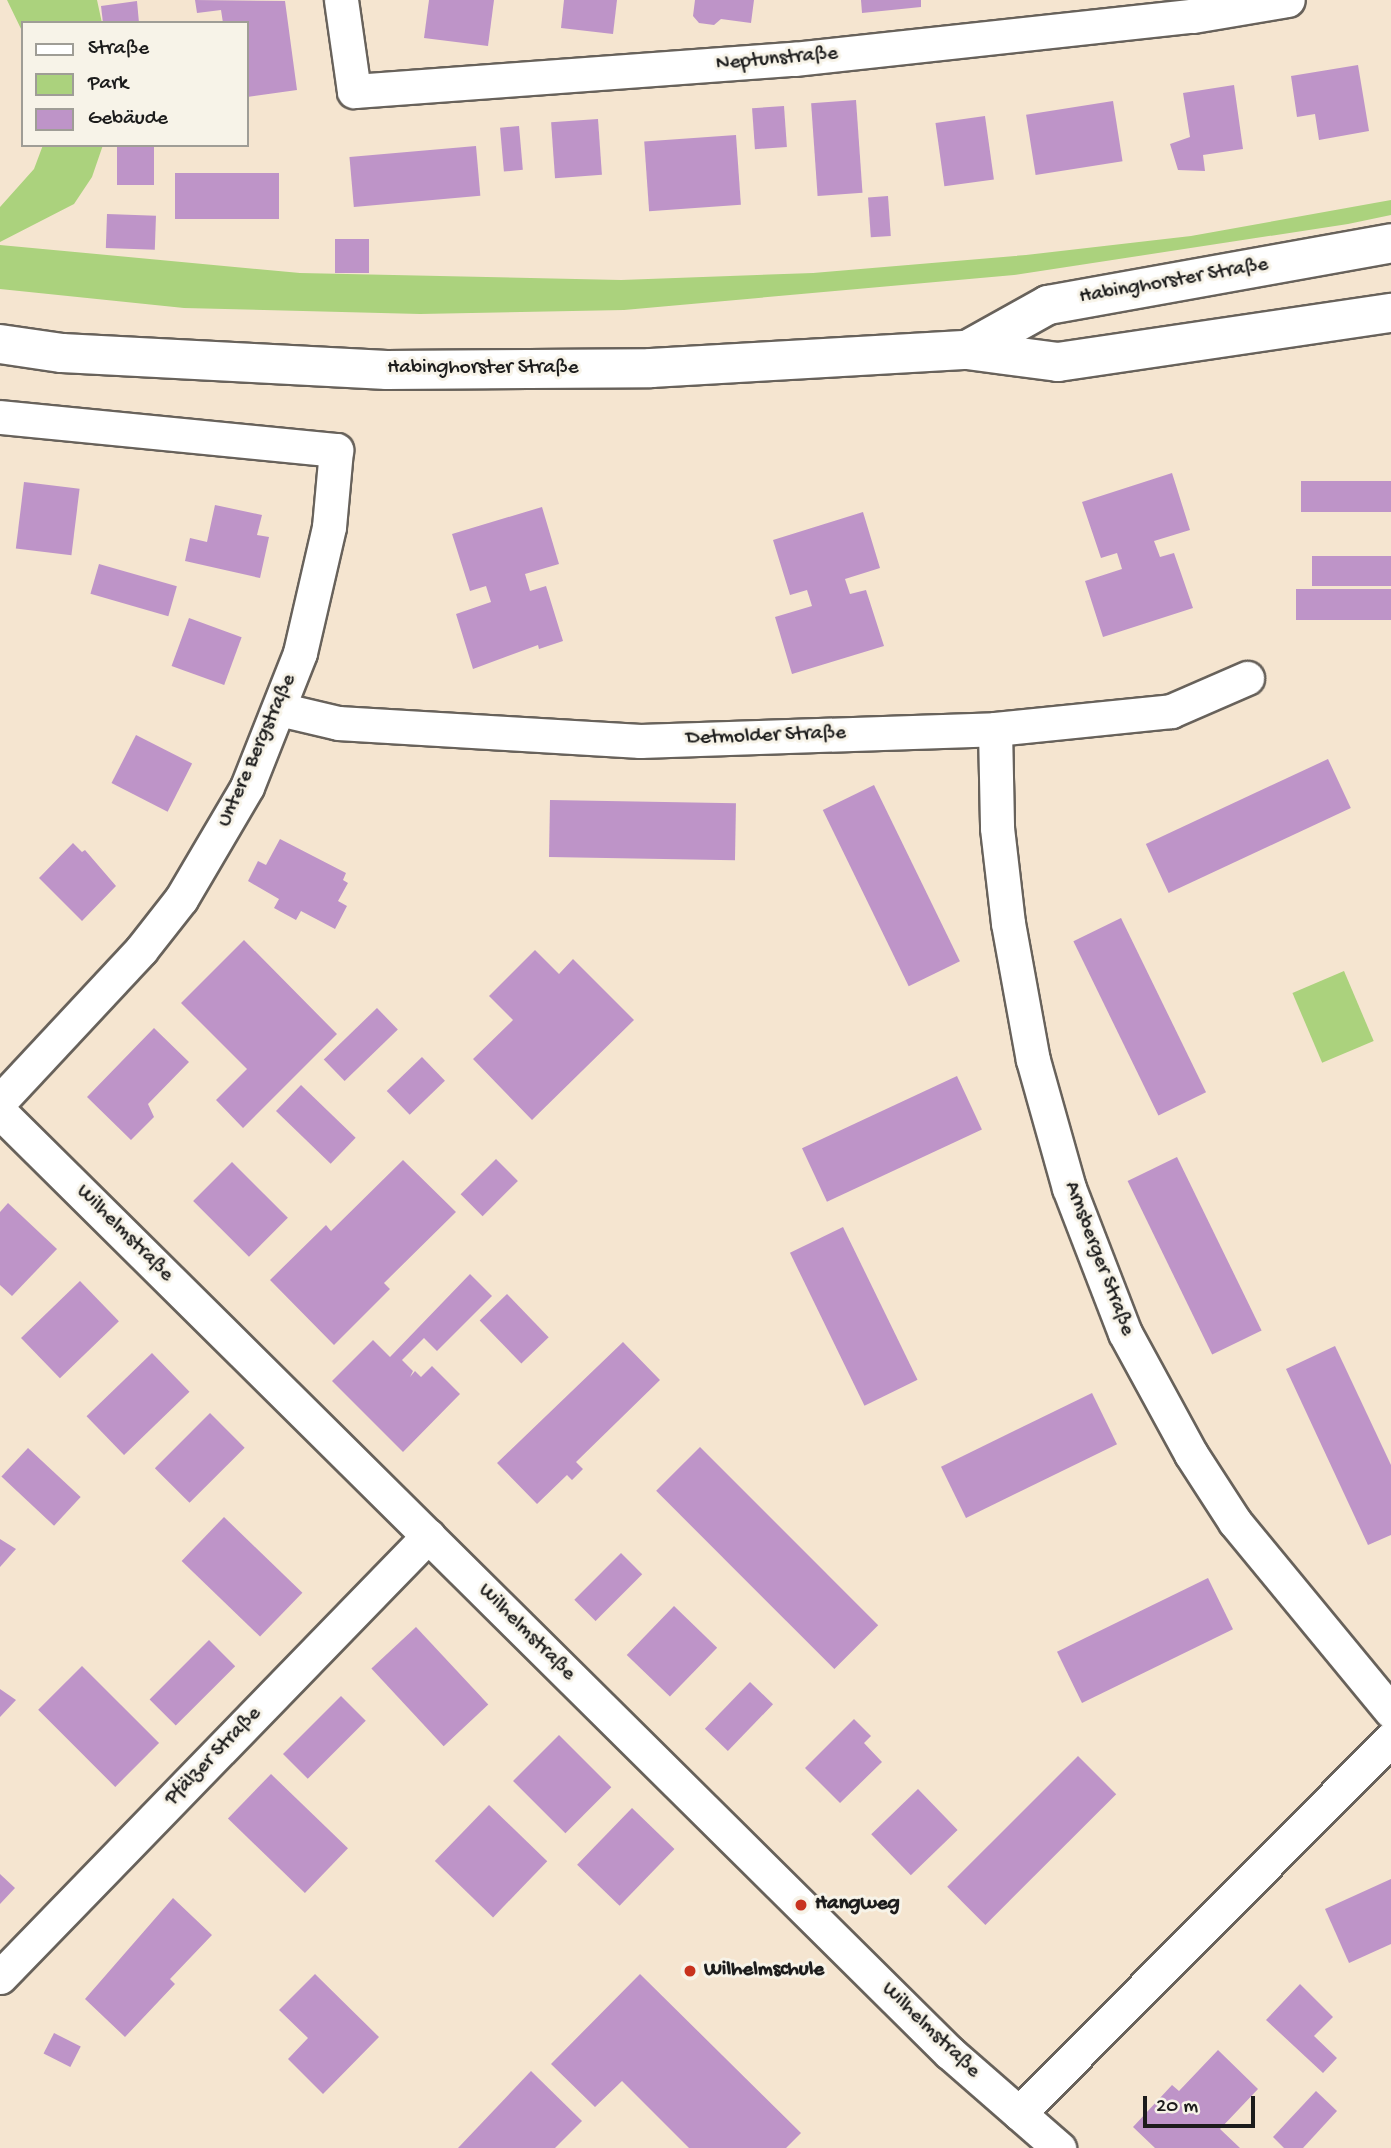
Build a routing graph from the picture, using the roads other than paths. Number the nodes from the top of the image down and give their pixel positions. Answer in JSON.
{"nodes":[{"id":1,"x":341,"y":0,"type":"edge"},
{"id":2,"x":1288,"y":0,"type":"edge"},
{"id":3,"x":1391,"y":243,"type":"edge"},
{"id":4,"x":1391,"y":313,"type":"edge"},
{"id":5,"x":0,"y":344,"type":"edge"},
{"id":6,"x":967,"y":350,"type":"junction"},
{"id":7,"x":0,"y":417,"type":"edge"},
{"id":8,"x":1247,"y":678,"type":"dead end"},
{"id":9,"x":279,"y":709,"type":"junction"},
{"id":10,"x":995,"y":729,"type":"junction"},
{"id":11,"x":0,"y":1101,"type":"edge"},
{"id":12,"x":0,"y":1112,"type":"edge"},
{"id":13,"x":428,"y":1536,"type":"junction"},
{"id":14,"x":1391,"y":1711,"type":"edge"},
{"id":15,"x":1391,"y":1739,"type":"edge"},
{"id":16,"x":0,"y":1977,"type":"edge"},
{"id":17,"x":1019,"y":2113,"type":"junction"},
{"id":18,"x":1059,"y":2148,"type":"edge"}],
"edges":[{"from":1,"to":2,"type":"street","name":"Neptunstraße"},
{"from":3,"to":6,"type":"main road","name":"Habinghorster Straße"},
{"from":4,"to":6,"type":"main road","name":"Habinghorster Straße"},
{"from":5,"to":6,"type":"main road","name":"Habinghorster Straße"},
{"from":7,"to":9,"type":"street","name":"Untere Bergstraße"},
{"from":8,"to":10,"type":"street","name":"Detmolder Straße"},
{"from":9,"to":10,"type":"street","name":"Detmolder Straße"},
{"from":9,"to":11,"type":"street","name":"Untere Bergstraße"},
{"from":10,"to":14,"type":"street","name":"Arnsberger Straße"},
{"from":12,"to":13,"type":"street","name":"Wilhelmstraße"},
{"from":13,"to":16,"type":"street","name":"Pfälzer Straße"},
{"from":13,"to":17,"type":"street","name":"Wilhelmstraße"},
{"from":15,"to":17,"type":"street"},
{"from":17,"to":18,"type":"street","name":"Wilhelmstraße"}]}
